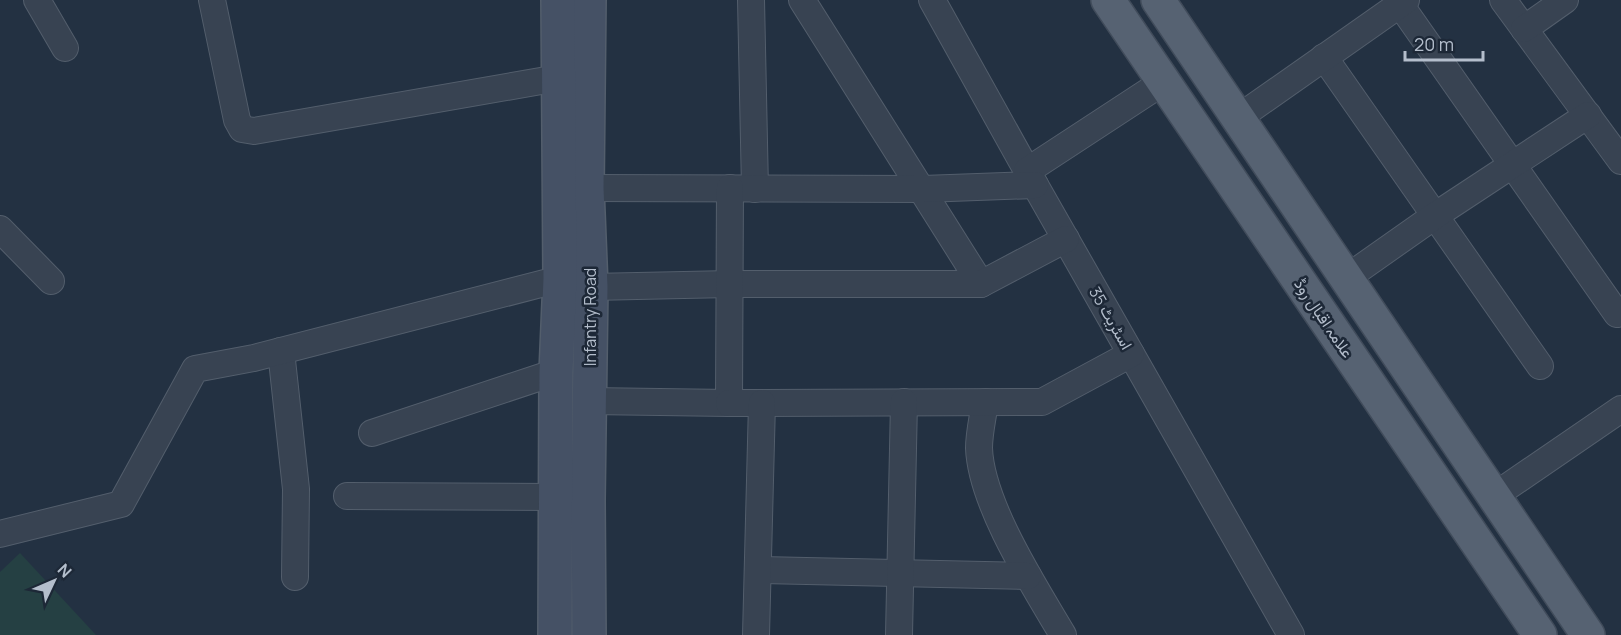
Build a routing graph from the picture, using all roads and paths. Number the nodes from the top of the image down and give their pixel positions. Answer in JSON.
{"nodes":[{"id":1,"x":37,"y":0,"type":"edge"},
{"id":2,"x":212,"y":0,"type":"edge"},
{"id":3,"x":558,"y":0,"type":"edge"},
{"id":4,"x":589,"y":0,"type":"edge"},
{"id":5,"x":752,"y":0,"type":"edge"},
{"id":6,"x":802,"y":0,"type":"edge"},
{"id":7,"x":932,"y":0,"type":"edge"},
{"id":8,"x":1108,"y":0,"type":"edge"},
{"id":9,"x":1158,"y":0,"type":"edge"},
{"id":10,"x":1503,"y":0,"type":"edge"},
{"id":11,"x":1565,"y":0,"type":"edge"},
{"id":12,"x":1401,"y":2,"type":"edge"},
{"id":13,"x":1524,"y":28,"type":"junction"},
{"id":14,"x":65,"y":48,"type":"dead end"},
{"id":15,"x":1324,"y":57,"type":"junction"},
{"id":16,"x":558,"y":78,"type":"junction"},
{"id":17,"x":1162,"y":82,"type":"junction"},
{"id":18,"x":1588,"y":115,"type":"junction"},
{"id":19,"x":1238,"y":118,"type":"junction"},
{"id":20,"x":1620,"y":153,"type":"edge"},
{"id":21,"x":1512,"y":165,"type":"junction"},
{"id":22,"x":1031,"y":178,"type":"junction"},
{"id":23,"x":587,"y":188,"type":"junction"},
{"id":24,"x":742,"y":188,"type":"junction"},
{"id":25,"x":923,"y":189,"type":"junction"},
{"id":26,"x":1301,"y":213,"type":"junction"},
{"id":27,"x":1436,"y":215,"type":"junction"},
{"id":28,"x":0,"y":229,"type":"edge"},
{"id":29,"x":1269,"y":237,"type":"junction"},
{"id":30,"x":1066,"y":239,"type":"junction"},
{"id":31,"x":1345,"y":279,"type":"junction"},
{"id":32,"x":51,"y":281,"type":"dead end"},
{"id":33,"x":576,"y":283,"type":"junction"},
{"id":34,"x":730,"y":284,"type":"junction"},
{"id":35,"x":981,"y":284,"type":"junction"},
{"id":36,"x":1617,"y":314,"type":"dead end"},
{"id":37,"x":281,"y":351,"type":"junction"},
{"id":38,"x":1131,"y":354,"type":"junction"},
{"id":39,"x":1540,"y":366,"type":"dead end"},
{"id":40,"x":556,"y":372,"type":"junction"},
{"id":41,"x":590,"y":401,"type":"junction"},
{"id":42,"x":904,"y":402,"type":"junction"},
{"id":43,"x":985,"y":402,"type":"junction"},
{"id":44,"x":729,"y":403,"type":"junction"},
{"id":45,"x":762,"y":403,"type":"junction"},
{"id":46,"x":1621,"y":409,"type":"edge"},
{"id":47,"x":372,"y":433,"type":"dead end"},
{"id":48,"x":347,"y":496,"type":"dead end"},
{"id":49,"x":1494,"y":496,"type":"junction"},
{"id":50,"x":555,"y":497,"type":"junction"},
{"id":51,"x":0,"y":534,"type":"edge"},
{"id":52,"x":758,"y":570,"type":"junction"},
{"id":53,"x":900,"y":574,"type":"junction"},
{"id":54,"x":295,"y":576,"type":"dead end"},
{"id":55,"x":1028,"y":576,"type":"junction"},
{"id":56,"x":1557,"y":589,"type":"junction"},
{"id":57,"x":1532,"y":624,"type":"edge"},
{"id":58,"x":555,"y":635,"type":"edge"},
{"id":59,"x":589,"y":635,"type":"edge"},
{"id":60,"x":756,"y":635,"type":"edge"},
{"id":61,"x":899,"y":635,"type":"edge"},
{"id":62,"x":1063,"y":635,"type":"edge"},
{"id":63,"x":1291,"y":635,"type":"edge"},
{"id":64,"x":1588,"y":635,"type":"edge"}],
"edges":[{"from":1,"to":14,"type":"street"},
{"from":2,"to":16,"type":"street"},
{"from":3,"to":16,"type":"main road","name":"Infantry Road"},
{"from":4,"to":23,"type":"main road","name":"Infantry Road"},
{"from":5,"to":24,"type":"street"},
{"from":6,"to":25,"type":"street"},
{"from":7,"to":22,"type":"street","name":"اسٹریٹ 35"},
{"from":8,"to":17,"type":"main road","name":"علامہ اقبال روڈ"},
{"from":9,"to":19,"type":"main road"},
{"from":10,"to":13,"type":"street"},
{"from":11,"to":13,"type":"street"},
{"from":12,"to":15,"type":"street"},
{"from":12,"to":21,"type":"street"},
{"from":13,"to":18,"type":"street"},
{"from":15,"to":19,"type":"street"},
{"from":15,"to":27,"type":"street"},
{"from":16,"to":33,"type":"main road","name":"Infantry Road"},
{"from":17,"to":22,"type":"street"},
{"from":17,"to":29,"type":"main road","name":"علامہ اقبال روڈ"},
{"from":18,"to":20,"type":"street"},
{"from":18,"to":21,"type":"street"},
{"from":19,"to":26,"type":"main road"},
{"from":21,"to":27,"type":"street"},
{"from":21,"to":36,"type":"street"},
{"from":22,"to":25,"type":"street"},
{"from":22,"to":30,"type":"street","name":"اسٹریٹ 35"},
{"from":23,"to":24,"type":"street"},
{"from":23,"to":33,"type":"main road","name":"Infantry Road"},
{"from":24,"to":25,"type":"street"},
{"from":24,"to":34,"type":"street"},
{"from":25,"to":35,"type":"street"},
{"from":26,"to":29,"type":"main road"},
{"from":26,"to":31,"type":"main road"},
{"from":27,"to":31,"type":"street"},
{"from":27,"to":39,"type":"street"},
{"from":28,"to":32,"type":"street"},
{"from":29,"to":57,"type":"main road","name":"علامہ اقبال روڈ"},
{"from":30,"to":35,"type":"street"},
{"from":30,"to":38,"type":"street","name":"اسٹریٹ 35"},
{"from":31,"to":49,"type":"main road"},
{"from":33,"to":34,"type":"street"},
{"from":33,"to":37,"type":"street"},
{"from":33,"to":40,"type":"main road","name":"Infantry Road"},
{"from":33,"to":41,"type":"main road","name":"Infantry Road"},
{"from":34,"to":35,"type":"street"},
{"from":34,"to":44,"type":"street"},
{"from":37,"to":51,"type":"street"},
{"from":37,"to":54,"type":"street"},
{"from":38,"to":43,"type":"street"},
{"from":38,"to":63,"type":"street","name":"اسٹریٹ 35"},
{"from":40,"to":47,"type":"street"},
{"from":40,"to":50,"type":"main road","name":"Infantry Road"},
{"from":41,"to":44,"type":"street"},
{"from":41,"to":59,"type":"main road","name":"Infantry Road"},
{"from":42,"to":43,"type":"street"},
{"from":42,"to":45,"type":"street"},
{"from":42,"to":53,"type":"street"},
{"from":43,"to":55,"type":"street"},
{"from":44,"to":45,"type":"street"},
{"from":45,"to":52,"type":"street"},
{"from":46,"to":49,"type":"street"},
{"from":48,"to":50,"type":"street"},
{"from":49,"to":56,"type":"main road"},
{"from":50,"to":58,"type":"main road","name":"Infantry Road"},
{"from":52,"to":53,"type":"street"},
{"from":52,"to":60,"type":"street"},
{"from":53,"to":55,"type":"street"},
{"from":53,"to":61,"type":"street"},
{"from":55,"to":62,"type":"street"},
{"from":56,"to":57,"type":"main road"},
{"from":56,"to":64,"type":"main road"}]}
